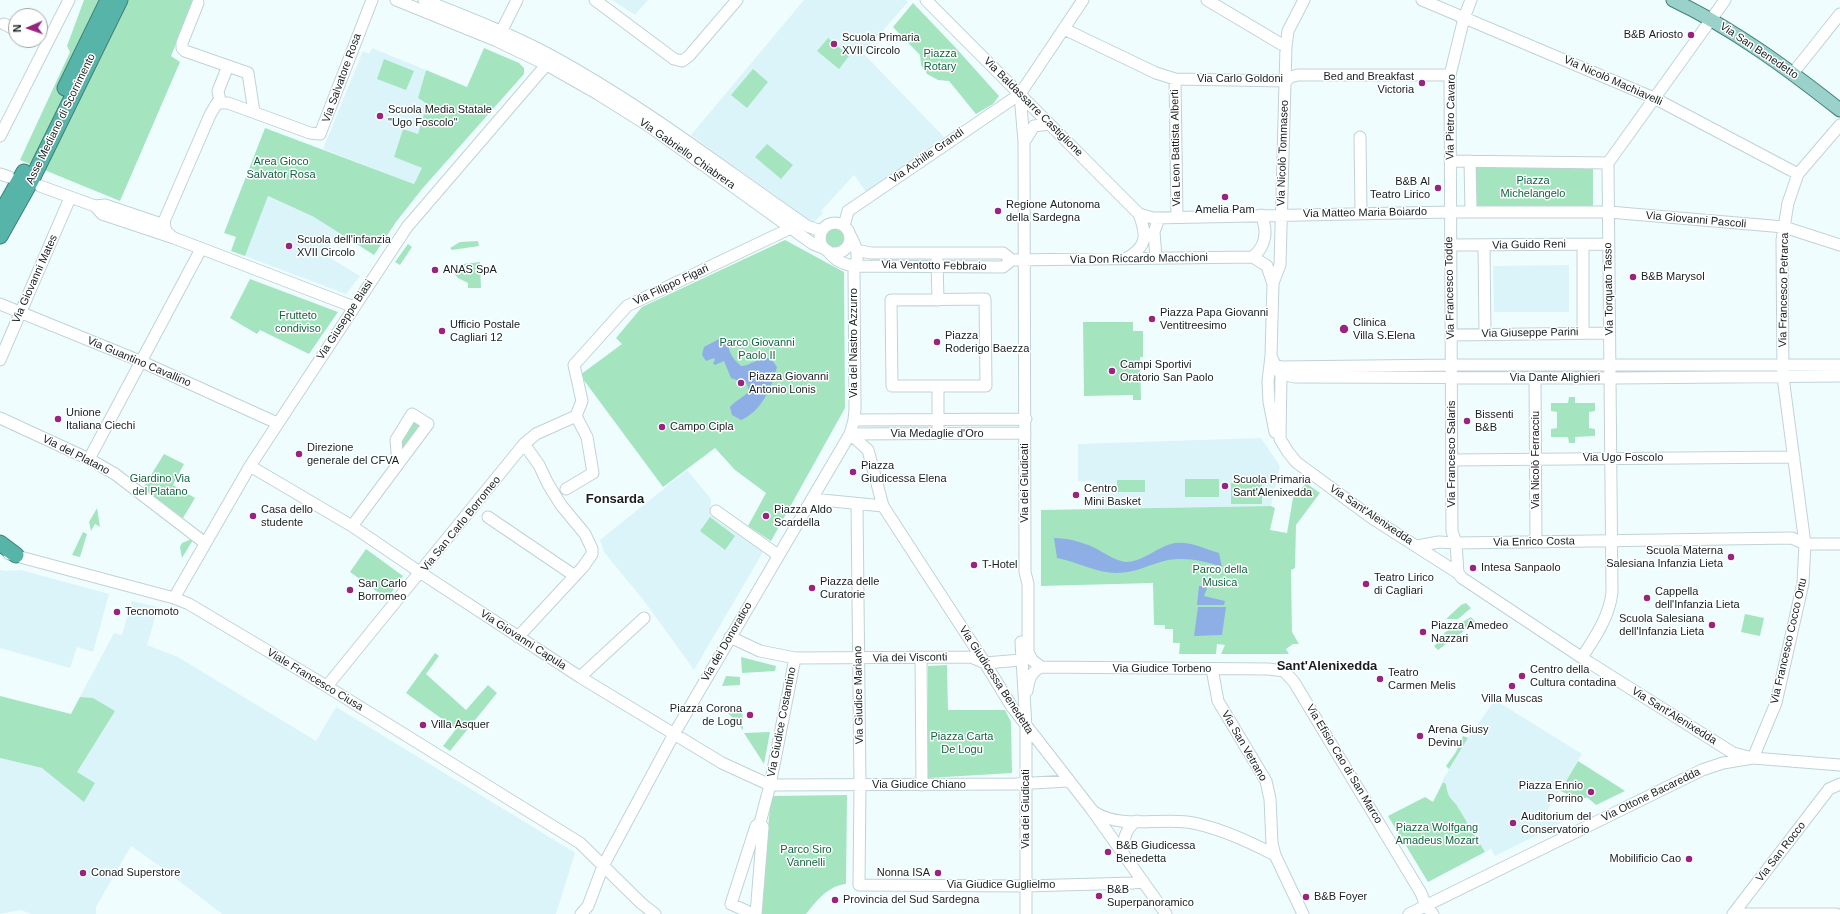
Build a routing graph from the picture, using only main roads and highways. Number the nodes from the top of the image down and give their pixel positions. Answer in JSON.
{"nodes":[{"id":1,"x":108,"y":0,"type":"edge"},
{"id":2,"x":120,"y":0,"type":"edge"},
{"id":3,"x":1673,"y":0,"type":"edge"},
{"id":4,"x":1840,"y":110,"type":"edge"},
{"id":5,"x":0,"y":215,"type":"edge"},
{"id":6,"x":0,"y":236,"type":"edge"},
{"id":7,"x":0,"y":543,"type":"edge"},
{"id":8,"x":16,"y":555,"type":"road end"}],
"edges":[{"from":1,"to":5,"type":"highway","name":"Asse Mediano di Scorrimento"},
{"from":2,"to":6,"type":"highway","name":"Asse Mediano di Scorrimento"},
{"from":3,"to":4,"type":"main road","name":"Via San Benedetto"},
{"from":7,"to":8,"type":"highway"}]}
